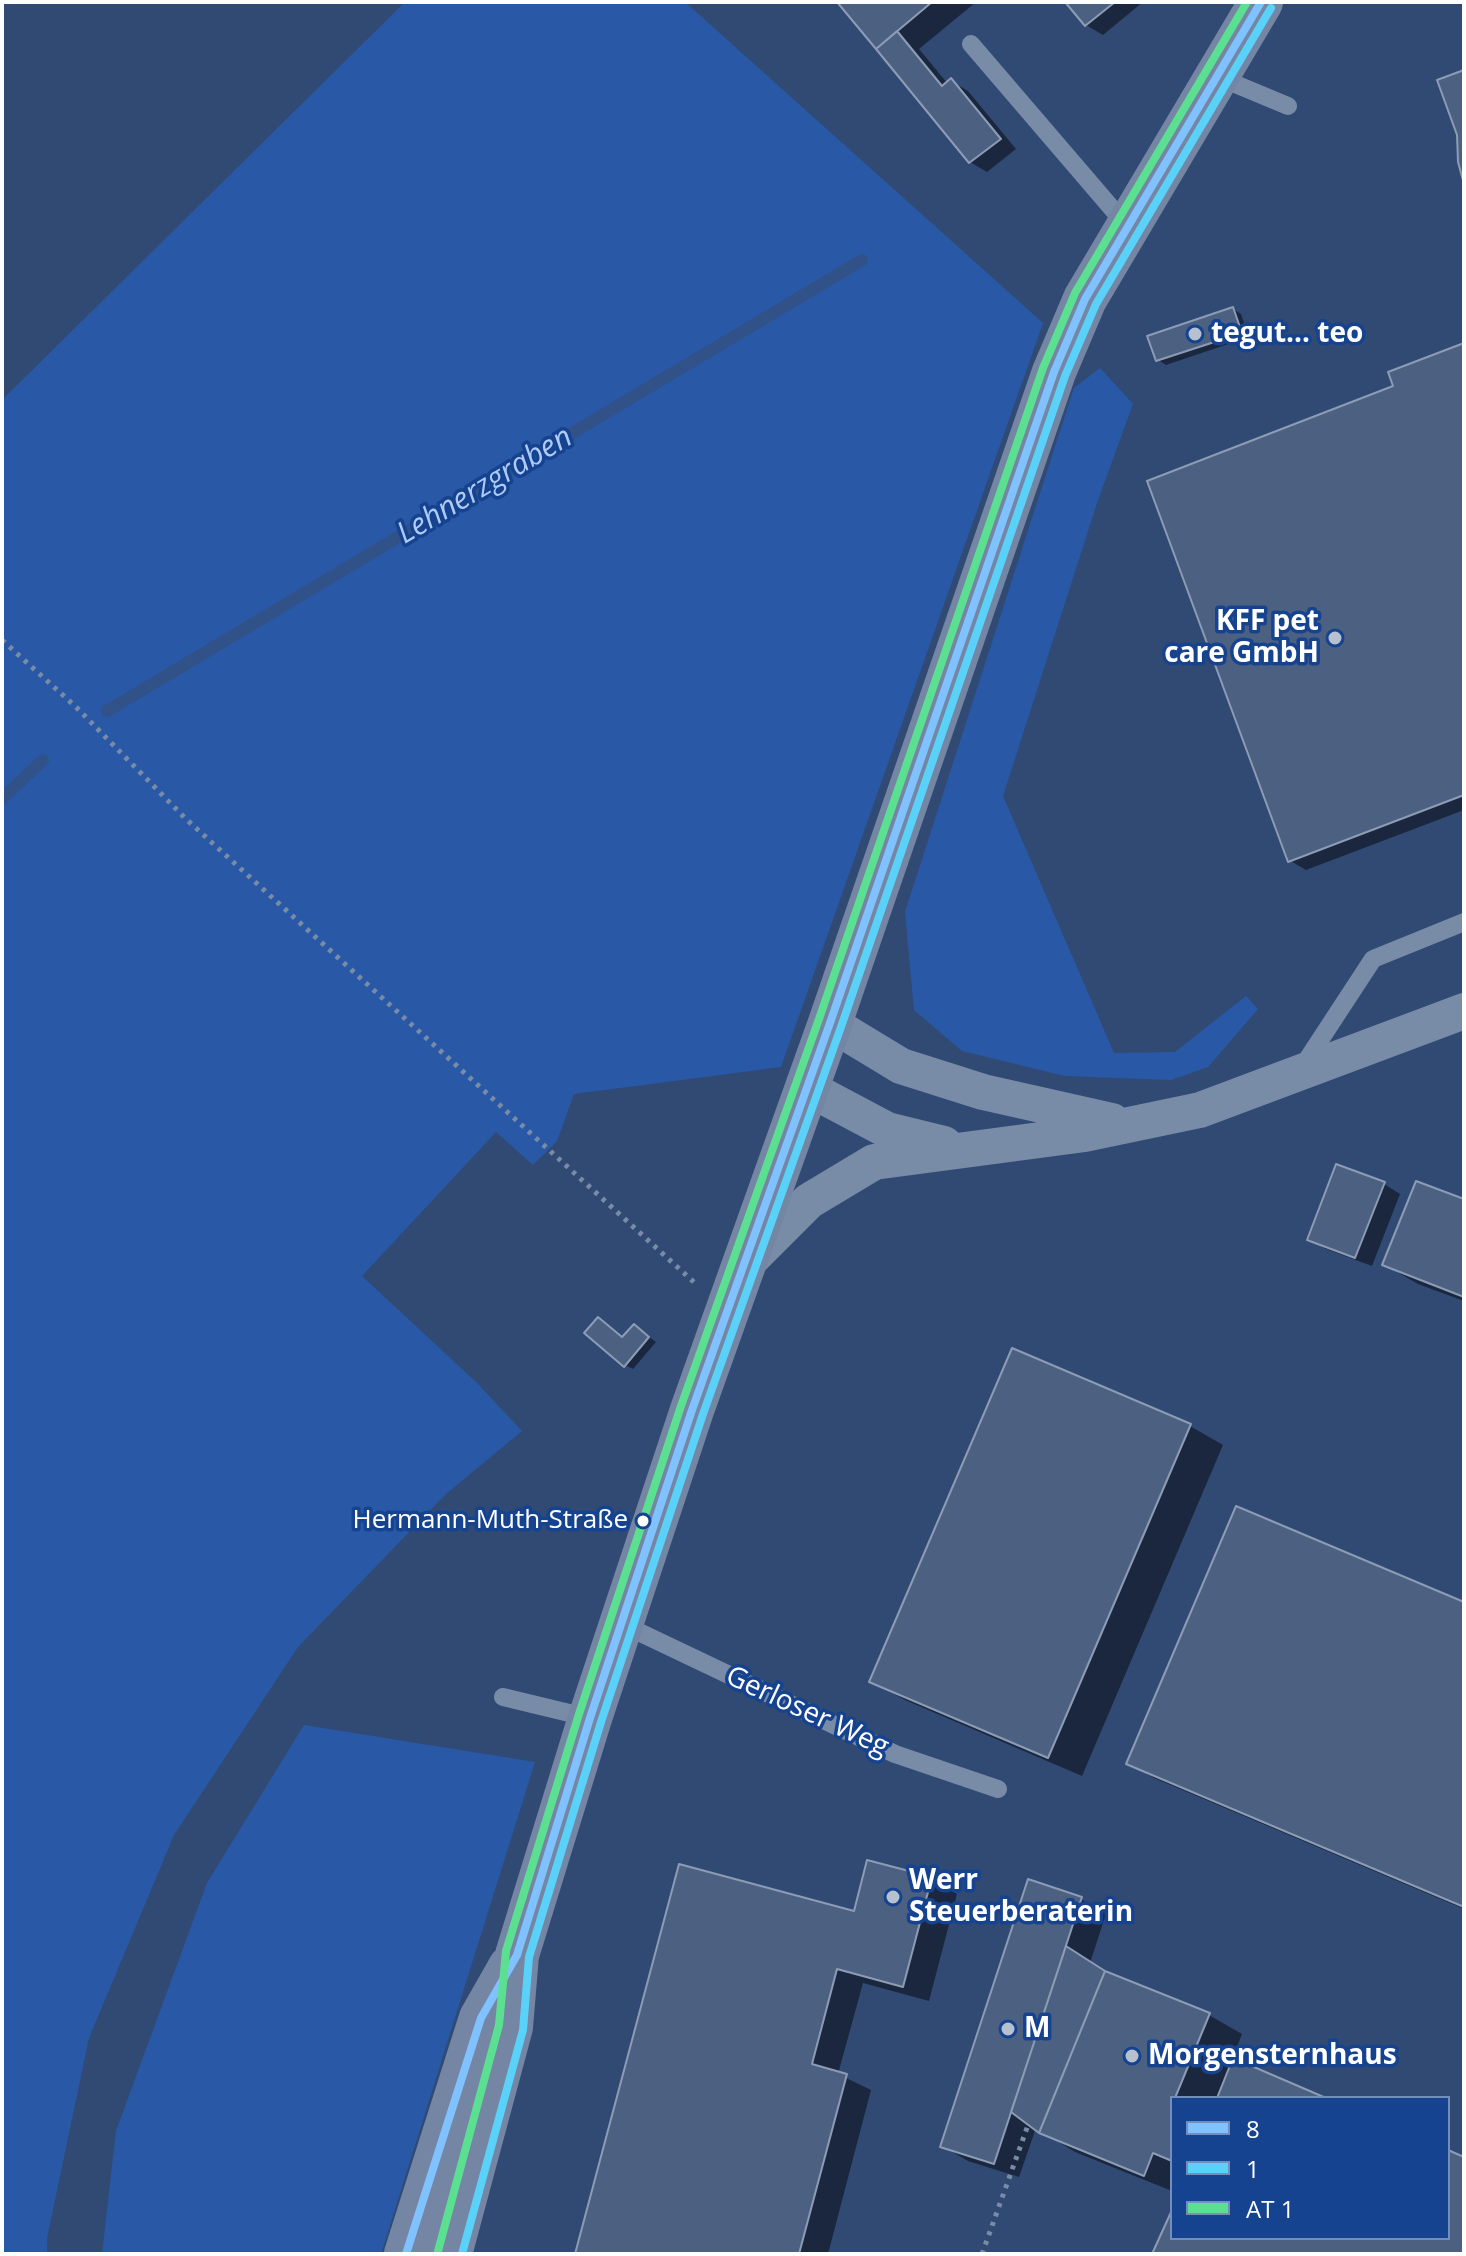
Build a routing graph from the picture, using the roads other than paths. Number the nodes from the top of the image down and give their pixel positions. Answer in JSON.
{"nodes":[{"id":1,"x":1261,"y":2,"type":"edge"},
{"id":2,"x":971,"y":44,"type":"dead end"},
{"id":3,"x":1216,"y":76,"type":"junction"},
{"id":4,"x":1288,"y":106,"type":"dead end"},
{"id":5,"x":1127,"y":226,"type":"junction"},
{"id":6,"x":1464,"y":922,"type":"edge"},
{"id":7,"x":1464,"y":1011,"type":"edge"},
{"id":8,"x":830,"y":1023,"type":"junction"},
{"id":9,"x":1297,"y":1074,"type":"junction"},
{"id":10,"x":806,"y":1087,"type":"junction"},
{"id":11,"x":1125,"y":1124,"type":"junction"},
{"id":12,"x":965,"y":1149,"type":"junction"},
{"id":13,"x":744,"y":1266,"type":"junction"},
{"id":14,"x":622,"y":1624,"type":"junction"},
{"id":15,"x":503,"y":1697,"type":"dead end"},
{"id":16,"x":590,"y":1718,"type":"junction"},
{"id":17,"x":998,"y":1789,"type":"dead end"},
{"id":18,"x":517,"y":1955,"type":"junction"},
{"id":19,"x":406,"y":2254,"type":"edge"},
{"id":20,"x":450,"y":2254,"type":"edge"}],
"edges":[{"from":1,"to":3,"type":"street"},
{"from":2,"to":5,"type":"lane"},
{"from":3,"to":4,"type":"lane"},
{"from":3,"to":5,"type":"street"},
{"from":5,"to":8,"type":"street"},
{"from":6,"to":9,"type":"lane"},
{"from":7,"to":9,"type":"street"},
{"from":8,"to":10,"type":"street"},
{"from":8,"to":11,"type":"street"},
{"from":9,"to":11,"type":"street"},
{"from":10,"to":12,"type":"street"},
{"from":10,"to":13,"type":"street"},
{"from":11,"to":12,"type":"street"},
{"from":12,"to":13,"type":"street"},
{"from":13,"to":14,"type":"street"},
{"from":14,"to":16,"type":"street"},
{"from":14,"to":17,"type":"lane","name":"Gerloser Weg"},
{"from":15,"to":16,"type":"lane"},
{"from":16,"to":18,"type":"street"},
{"from":18,"to":19,"type":"street"},
{"from":18,"to":20,"type":"street"}]}
